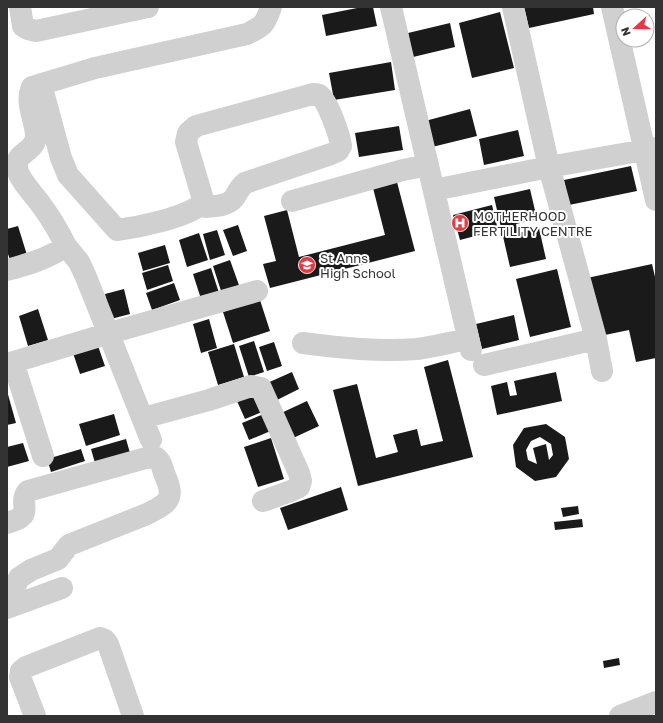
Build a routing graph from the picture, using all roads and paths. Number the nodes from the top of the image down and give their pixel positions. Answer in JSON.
{"nodes":[{"id":1,"x":20,"y":7,"type":"edge"},
{"id":2,"x":148,"y":7,"type":"edge"},
{"id":3,"x":271,"y":7,"type":"edge"},
{"id":4,"x":391,"y":7,"type":"edge"},
{"id":5,"x":513,"y":7,"type":"edge"},
{"id":6,"x":612,"y":7,"type":"edge"},
{"id":7,"x":41,"y":84,"type":"junction"},
{"id":8,"x":650,"y":149,"type":"edge"},
{"id":9,"x":428,"y":165,"type":"junction"},
{"id":10,"x":549,"y":167,"type":"junction"},
{"id":11,"x":434,"y":190,"type":"junction"},
{"id":12,"x":656,"y":200,"type":"edge"},
{"id":13,"x":292,"y":201,"type":"dead end"},
{"id":14,"x":202,"y":204,"type":"junction"},
{"id":15,"x":66,"y":246,"type":"junction"},
{"id":16,"x":7,"y":270,"type":"edge"},
{"id":17,"x":258,"y":291,"type":"dead end"},
{"id":18,"x":110,"y":333,"type":"junction"},
{"id":19,"x":596,"y":339,"type":"junction"},
{"id":20,"x":303,"y":343,"type":"dead end"},
{"id":21,"x":474,"y":351,"type":"junction"},
{"id":22,"x":10,"y":363,"type":"edge"},
{"id":23,"x":602,"y":371,"type":"dead end"},
{"id":24,"x":143,"y":418,"type":"junction"},
{"id":25,"x":152,"y":440,"type":"dead end"},
{"id":26,"x":43,"y":456,"type":"dead end"},
{"id":27,"x":263,"y":501,"type":"dead end"},
{"id":28,"x":7,"y":523,"type":"edge"},
{"id":29,"x":62,"y":588,"type":"dead end"},
{"id":30,"x":7,"y":591,"type":"edge"},
{"id":31,"x":7,"y":608,"type":"edge"},
{"id":32,"x":656,"y":702,"type":"edge"},
{"id":33,"x":35,"y":716,"type":"edge"},
{"id":34,"x":133,"y":716,"type":"edge"},
{"id":35,"x":620,"y":716,"type":"edge"}],
"edges":[{"from":1,"to":2,"type":"street"},
{"from":3,"to":7,"type":"street"},
{"from":4,"to":9,"type":"street"},
{"from":5,"to":10,"type":"street"},
{"from":6,"to":8,"type":"street"},
{"from":7,"to":14,"type":"street"},
{"from":7,"to":15,"type":"street"},
{"from":8,"to":10,"type":"street"},
{"from":8,"to":12,"type":"street"},
{"from":9,"to":11,"type":"street"},
{"from":9,"to":13,"type":"street"},
{"from":10,"to":11,"type":"street"},
{"from":10,"to":19,"type":"street"},
{"from":11,"to":21,"type":"street"},
{"from":14,"to":14,"type":"street"},
{"from":15,"to":16,"type":"street"},
{"from":15,"to":18,"type":"street"},
{"from":17,"to":18,"type":"street"},
{"from":18,"to":22,"type":"street"},
{"from":18,"to":24,"type":"street"},
{"from":19,"to":21,"type":"street"},
{"from":19,"to":23,"type":"street"},
{"from":20,"to":21,"type":"street"},
{"from":22,"to":26,"type":"street"},
{"from":24,"to":25,"type":"street"},
{"from":24,"to":27,"type":"street"},
{"from":28,"to":30,"type":"street"},
{"from":29,"to":31,"type":"street"},
{"from":32,"to":35,"type":"street"},
{"from":33,"to":34,"type":"street"}]}
